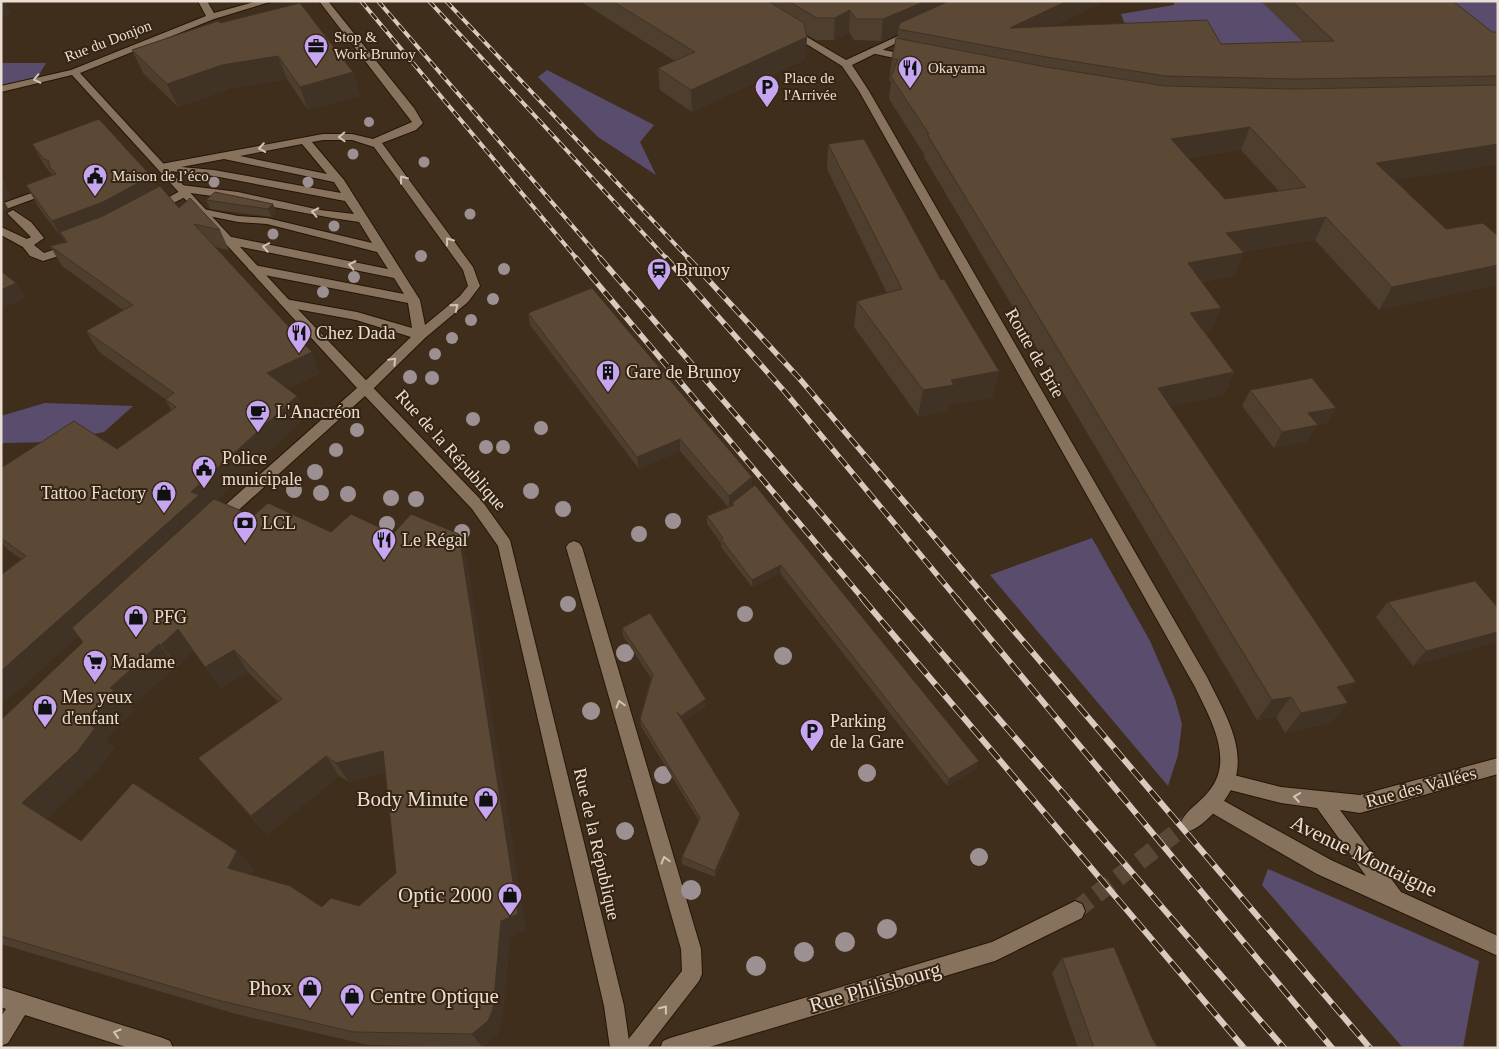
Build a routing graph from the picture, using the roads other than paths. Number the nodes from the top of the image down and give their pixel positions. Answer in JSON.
{"nodes":[{"id":1,"x":202,"y":1,"type":"edge"},
{"id":2,"x":269,"y":1,"type":"edge"},
{"id":3,"x":323,"y":1,"type":"edge"},
{"id":4,"x":212,"y":17,"type":"junction"},
{"id":5,"x":778,"y":23,"type":"edge"},
{"id":6,"x":919,"y":29,"type":"edge"},
{"id":7,"x":874,"y":51,"type":"junction"},
{"id":8,"x":928,"y":62,"type":"edge"},
{"id":9,"x":846,"y":64,"type":"junction"},
{"id":10,"x":74,"y":72,"type":"junction"},
{"id":11,"x":1,"y":90,"type":"edge"},
{"id":12,"x":305,"y":141,"type":"junction"},
{"id":13,"x":373,"y":143,"type":"junction"},
{"id":14,"x":219,"y":155,"type":"junction"},
{"id":15,"x":161,"y":167,"type":"junction"},
{"id":16,"x":338,"y":180,"type":"junction"},
{"id":17,"x":56,"y":186,"type":"edge"},
{"id":18,"x":183,"y":190,"type":"junction"},
{"id":19,"x":350,"y":198,"type":"junction"},
{"id":20,"x":1,"y":208,"type":"edge"},
{"id":21,"x":13,"y":212,"type":"dead end"},
{"id":22,"x":203,"y":212,"type":"junction"},
{"id":23,"x":147,"y":213,"type":"edge"},
{"id":24,"x":363,"y":219,"type":"junction"},
{"id":25,"x":1,"y":230,"type":"edge"},
{"id":26,"x":228,"y":240,"type":"junction"},
{"id":27,"x":27,"y":244,"type":"junction"},
{"id":28,"x":83,"y":244,"type":"edge"},
{"id":29,"x":382,"y":249,"type":"junction"},
{"id":30,"x":254,"y":269,"type":"junction"},
{"id":31,"x":398,"y":275,"type":"junction"},
{"id":32,"x":414,"y":300,"type":"junction"},
{"id":33,"x":285,"y":303,"type":"junction"},
{"id":34,"x":420,"y":335,"type":"junction"},
{"id":35,"x":367,"y":387,"type":"junction"},
{"id":36,"x":204,"y":533,"type":"edge"},
{"id":37,"x":574,"y":547,"type":"dead end"},
{"id":38,"x":1498,"y":766,"type":"edge"},
{"id":39,"x":1226,"y":781,"type":"junction"},
{"id":40,"x":1322,"y":800,"type":"junction"},
{"id":41,"x":1211,"y":803,"type":"junction"},
{"id":42,"x":1190,"y":822,"type":"tunnel mouth"},
{"id":43,"x":1394,"y":900,"type":"junction"},
{"id":44,"x":1075,"y":911,"type":"tunnel mouth"},
{"id":45,"x":1498,"y":946,"type":"edge"},
{"id":46,"x":11,"y":1000,"type":"edge"},
{"id":47,"x":1,"y":1036,"type":"edge"},
{"id":48,"x":163,"y":1048,"type":"edge"},
{"id":49,"x":620,"y":1048,"type":"edge"},
{"id":50,"x":634,"y":1048,"type":"edge"},
{"id":51,"x":670,"y":1048,"type":"edge"}],
"edges":[{"from":1,"to":4,"type":"street"},
{"from":2,"to":4,"type":"street","name":"Rue du Donjon"},
{"from":3,"to":13,"type":"street"},
{"from":4,"to":10,"type":"street","name":"Rue du Donjon"},
{"from":5,"to":9,"type":"street"},
{"from":6,"to":7,"type":"street"},
{"from":7,"to":8,"type":"street"},
{"from":7,"to":9,"type":"street"},
{"from":9,"to":39,"type":"street","name":"Route de Brie"},
{"from":10,"to":11,"type":"street","name":"Rue du Donjon","one_way":true},
{"from":10,"to":15,"type":"street","name":"Rue de la République"},
{"from":13,"to":12,"type":"street","one_way":true},
{"from":12,"to":14,"type":"street","one_way":true},
{"from":12,"to":16,"type":"street"},
{"from":34,"to":13,"type":"street","one_way":true},
{"from":14,"to":15,"type":"street"},
{"from":14,"to":16,"type":"street"},
{"from":15,"to":18,"type":"street","name":"Rue de la République"},
{"from":15,"to":19,"type":"street"},
{"from":16,"to":19,"type":"street"},
{"from":17,"to":20,"type":"street"},
{"from":18,"to":22,"type":"street","name":"Rue de la République"},
{"from":18,"to":23,"type":"street"},
{"from":24,"to":18,"type":"street","one_way":true},
{"from":19,"to":24,"type":"street"},
{"from":21,"to":27,"type":"street"},
{"from":22,"to":26,"type":"street","name":"Rue de la République"},
{"from":22,"to":29,"type":"street"},
{"from":24,"to":29,"type":"street"},
{"from":25,"to":27,"type":"street"},
{"from":26,"to":30,"type":"street","name":"Rue de la République"},
{"from":31,"to":26,"type":"street","one_way":true},
{"from":27,"to":28,"type":"street"},
{"from":29,"to":31,"type":"street"},
{"from":30,"to":32,"type":"street"},
{"from":30,"to":33,"type":"street","name":"Rue de la République"},
{"from":31,"to":32,"type":"street"},
{"from":32,"to":34,"type":"street"},
{"from":33,"to":34,"type":"street"},
{"from":33,"to":35,"type":"street","name":"Rue de la République"},
{"from":35,"to":34,"type":"street","one_way":true},
{"from":35,"to":36,"type":"street"},
{"from":35,"to":49,"type":"street","name":"Rue de la République"},
{"from":50,"to":37,"type":"street","one_way":true},
{"from":38,"to":40,"type":"street","name":"Rue des Vallées"},
{"from":40,"to":39,"type":"street","name":"Rue des Vallées","one_way":true},
{"from":39,"to":41,"type":"street","name":"Route de Brie"},
{"from":40,"to":43,"type":"street"},
{"from":41,"to":42,"type":"street"},
{"from":41,"to":43,"type":"street","name":"Avenue Montaigne"},
{"from":43,"to":45,"type":"street","name":"Avenue Montaigne"},
{"from":44,"to":51,"type":"street","name":"Rue Philisbourg"},
{"from":46,"to":47,"type":"street"},
{"from":48,"to":46,"type":"street","one_way":true}]}
